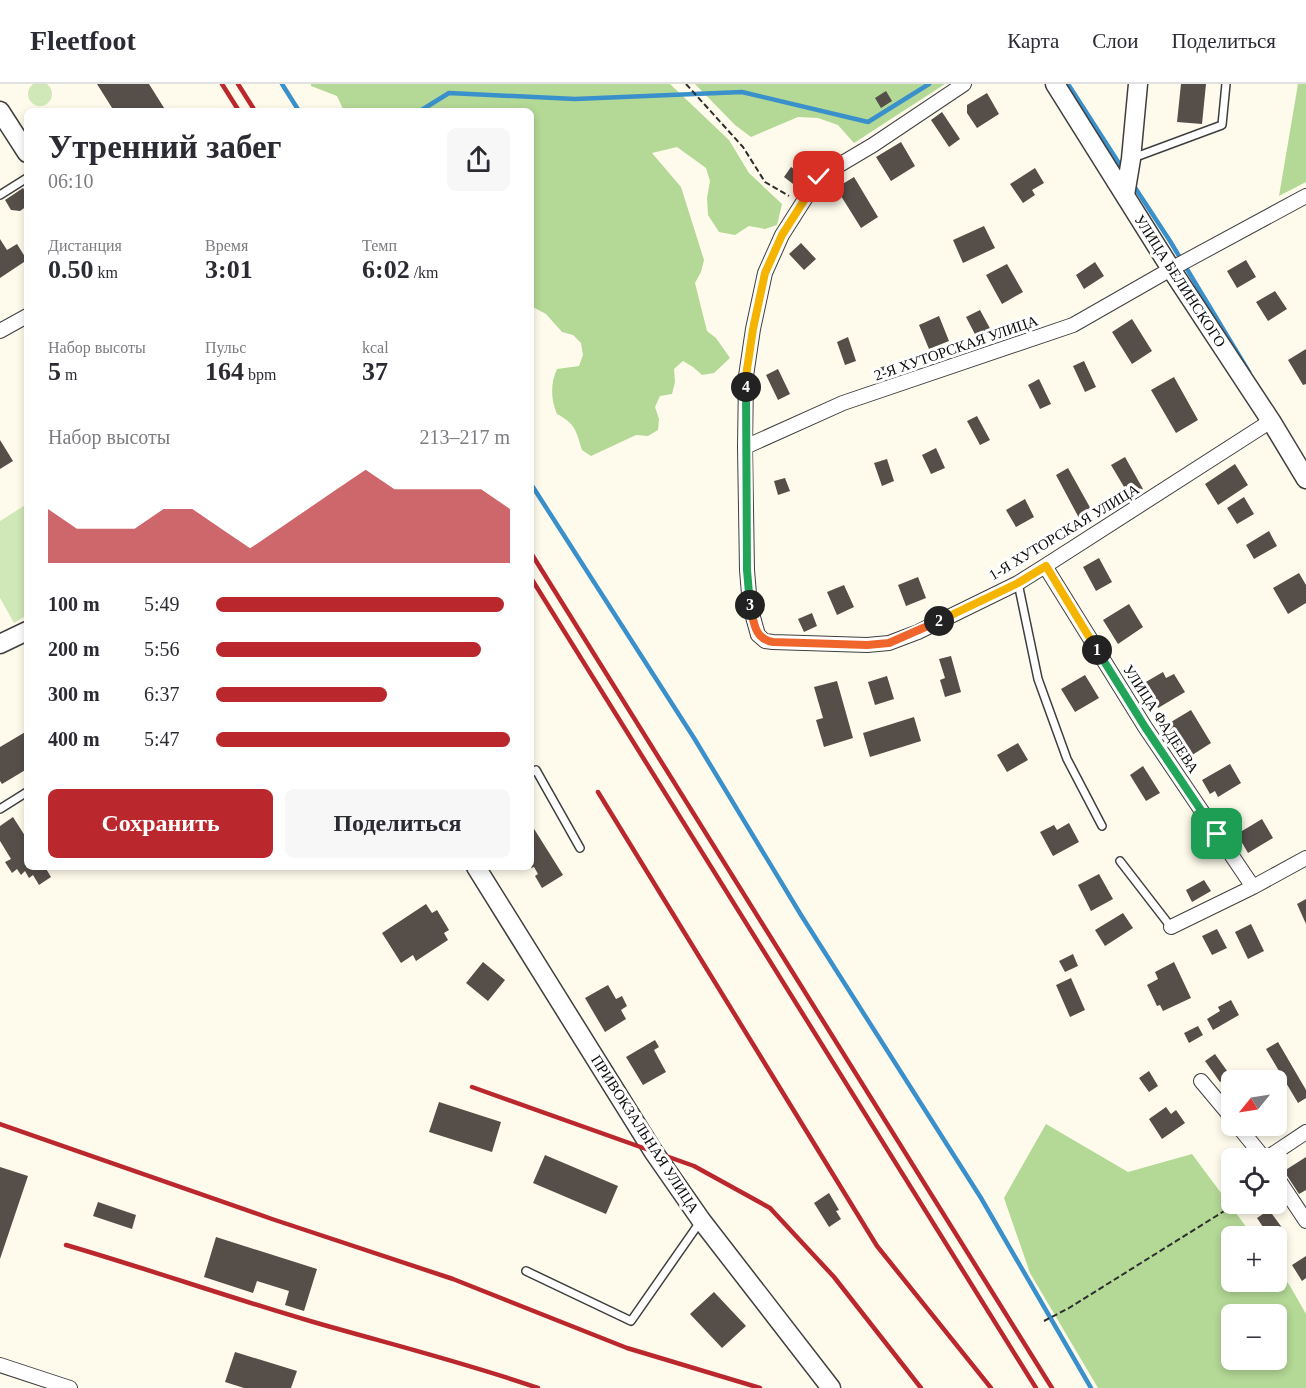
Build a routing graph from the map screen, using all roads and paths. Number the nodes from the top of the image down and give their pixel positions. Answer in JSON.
{"nodes":[{"id":1,"x":686,"y":84,"type":"edge"},
{"id":2,"x":964,"y":84,"type":"edge"},
{"id":3,"x":1055,"y":84,"type":"edge"},
{"id":4,"x":1138,"y":84,"type":"edge"},
{"id":5,"x":1226,"y":84,"type":"edge"},
{"id":6,"x":0,"y":111,"type":"edge"},
{"id":7,"x":24,"y":148,"type":"edge"},
{"id":8,"x":1131,"y":159,"type":"junction"},
{"id":9,"x":24,"y":180,"type":"edge"},
{"id":10,"x":0,"y":195,"type":"edge"},
{"id":11,"x":1125,"y":195,"type":"junction"},
{"id":12,"x":1306,"y":196,"type":"edge"},
{"id":13,"x":802,"y":204,"type":"junction"},
{"id":14,"x":1171,"y":269,"type":"junction"},
{"id":15,"x":24,"y":318,"type":"edge"},
{"id":16,"x":0,"y":332,"type":"edge"},
{"id":17,"x":1271,"y":421,"type":"junction"},
{"id":18,"x":745,"y":447,"type":"junction"},
{"id":19,"x":1306,"y":479,"type":"edge"},
{"id":20,"x":1046,"y":566,"type":"junction"},
{"id":21,"x":1018,"y":583,"type":"junction"},
{"id":22,"x":24,"y":632,"type":"edge"},
{"id":23,"x":0,"y":644,"type":"edge"},
{"id":24,"x":534,"y":771,"type":"edge"},
{"id":25,"x":24,"y":794,"type":"edge"},
{"id":26,"x":0,"y":809,"type":"edge"},
{"id":27,"x":1102,"y":826,"type":"dead end"},
{"id":28,"x":580,"y":848,"type":"dead end"},
{"id":29,"x":1306,"y":858,"type":"edge"},
{"id":30,"x":1120,"y":861,"type":"dead end"},
{"id":31,"x":478,"y":870,"type":"edge"},
{"id":32,"x":1252,"y":887,"type":"junction"},
{"id":33,"x":1171,"y":927,"type":"joint"},
{"id":34,"x":1201,"y":1081,"type":"dead end"},
{"id":35,"x":1221,"y":1105,"type":"edge"},
{"id":36,"x":1306,"y":1132,"type":"edge"},
{"id":37,"x":1247,"y":1136,"type":"edge"},
{"id":38,"x":1257,"y":1148,"type":"edge"},
{"id":39,"x":1281,"y":1148,"type":"edge"},
{"id":40,"x":1287,"y":1192,"type":"edge"},
{"id":41,"x":1221,"y":1213,"type":"edge"},
{"id":42,"x":701,"y":1220,"type":"junction"},
{"id":43,"x":1306,"y":1221,"type":"edge"},
{"id":44,"x":526,"y":1271,"type":"dead end"},
{"id":45,"x":1044,"y":1321,"type":"dead end"},
{"id":46,"x":0,"y":1365,"type":"edge"},
{"id":47,"x":70,"y":1388,"type":"edge"},
{"id":48,"x":831,"y":1388,"type":"edge"}],
"edges":[{"from":1,"to":13,"type":"path"},
{"from":2,"to":13,"type":"street"},
{"from":3,"to":11,"type":"street","name":"УЛИЦА БЕЛИНСКОГО"},
{"from":4,"to":8,"type":"street"},
{"from":5,"to":8,"type":"lane"},
{"from":6,"to":7,"type":"street"},
{"from":8,"to":11,"type":"street"},
{"from":9,"to":10,"type":"lane"},
{"from":11,"to":14,"type":"street","name":"УЛИЦА БЕЛИНСКОГО"},
{"from":12,"to":14,"type":"street","name":"2-Я ХУТОРСКАЯ УЛИЦА"},
{"from":13,"to":18,"type":"street"},
{"from":14,"to":17,"type":"street","name":"УЛИЦА БЕЛИНСКОГО"},
{"from":14,"to":18,"type":"street","name":"2-Я ХУТОРСКАЯ УЛИЦА"},
{"from":15,"to":16,"type":"street"},
{"from":17,"to":19,"type":"street","name":"УЛИЦА БЕЛИНСКОГО"},
{"from":17,"to":20,"type":"street","name":"1-Я ХУТОРСКАЯ УЛИЦА"},
{"from":18,"to":21,"type":"street","name":"1-Я ХУТОРСКАЯ УЛИЦА"},
{"from":20,"to":21,"type":"street","name":"1-Я ХУТОРСКАЯ УЛИЦА"},
{"from":20,"to":32,"type":"street","name":"УЛИЦА ФАДЕЕВА"},
{"from":21,"to":27,"type":"lane"},
{"from":22,"to":23,"type":"street"},
{"from":24,"to":28,"type":"lane"},
{"from":25,"to":26,"type":"lane"},
{"from":29,"to":32,"type":"street"},
{"from":30,"to":33,"type":"lane"},
{"from":31,"to":42,"type":"street","name":"ПРИВОКЗАЛЬНАЯ УЛИЦА"},
{"from":32,"to":33,"type":"street"},
{"from":34,"to":35,"type":"street"},
{"from":36,"to":39,"type":"street"},
{"from":37,"to":38,"type":"street"},
{"from":40,"to":43,"type":"street"},
{"from":41,"to":45,"type":"path"},
{"from":42,"to":44,"type":"lane"},
{"from":42,"to":48,"type":"street","name":"ПРИВОКЗАЛЬНАЯ УЛИЦА"},
{"from":46,"to":47,"type":"street"}]}
